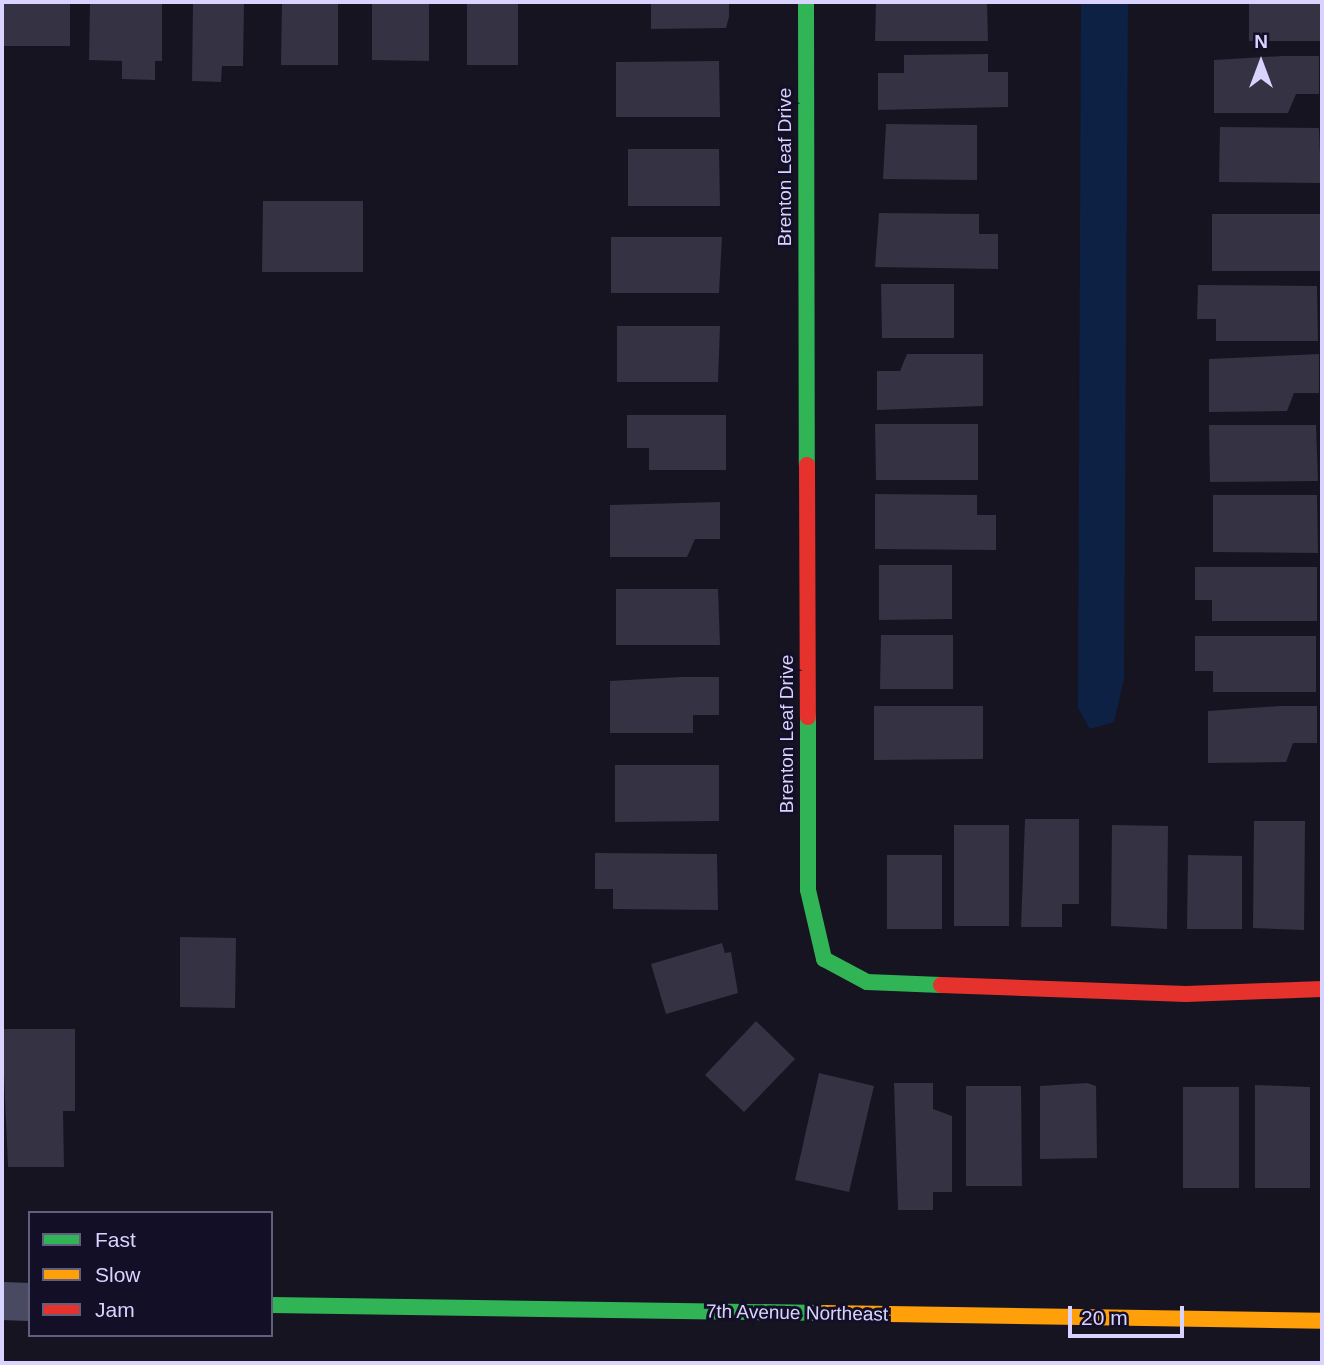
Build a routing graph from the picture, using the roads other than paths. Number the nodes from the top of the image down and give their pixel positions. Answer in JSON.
{"nodes":[{"id":1,"x":806,"y":2,"type":"edge"},
{"id":2,"x":1322,"y":989,"type":"edge"},
{"id":3,"x":2,"y":1301,"type":"edge"},
{"id":4,"x":28,"y":1302,"type":"edge"},
{"id":5,"x":273,"y":1305,"type":"edge"},
{"id":6,"x":1322,"y":1321,"type":"edge"}],
"edges":[{"from":1,"to":2,"type":"street","name":"Brenton Leaf Drive"},
{"from":3,"to":4,"type":"street"},
{"from":5,"to":6,"type":"street","name":"7th Avenue Northeast"}]}
